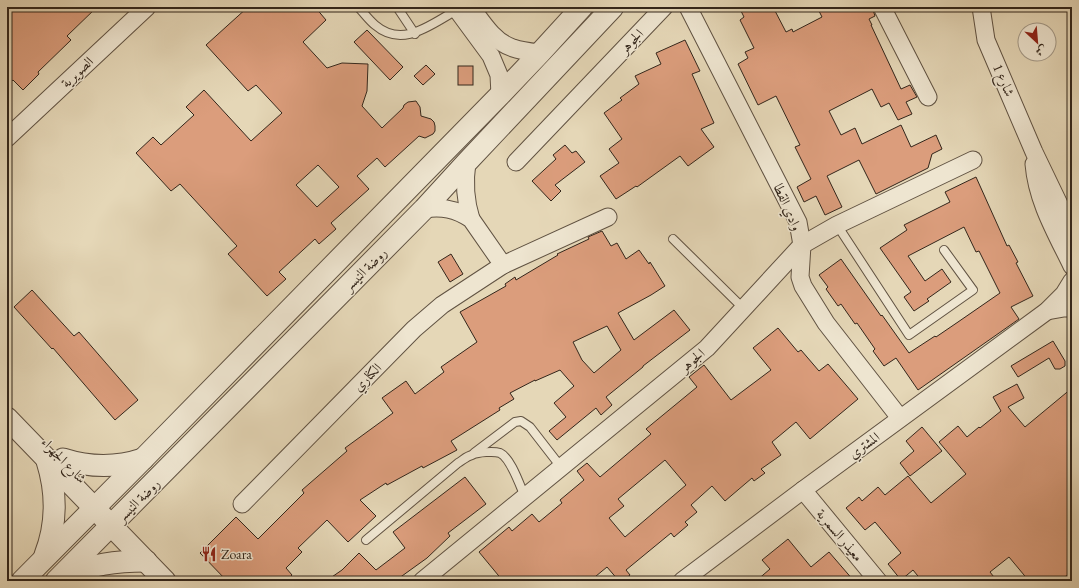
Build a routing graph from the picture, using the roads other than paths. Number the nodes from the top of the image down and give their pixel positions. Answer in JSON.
{"nodes":[{"id":1,"x":147,"y":7,"type":"edge"},
{"id":2,"x":358,"y":7,"type":"edge"},
{"id":3,"x":397,"y":7,"type":"edge"},
{"id":4,"x":582,"y":7,"type":"edge"},
{"id":5,"x":613,"y":7,"type":"edge"},
{"id":6,"x":664,"y":7,"type":"edge"},
{"id":7,"x":688,"y":7,"type":"edge"},
{"id":8,"x":882,"y":7,"type":"edge"},
{"id":9,"x":981,"y":7,"type":"edge"},
{"id":10,"x":461,"y":8,"type":"edge"},
{"id":11,"x":415,"y":34,"type":"junction"},
{"id":12,"x":540,"y":53,"type":"junction"},
{"id":13,"x":500,"y":95,"type":"junction"},
{"id":14,"x":928,"y":97,"type":"dead end"},
{"id":15,"x":7,"y":138,"type":"edge"},
{"id":16,"x":1034,"y":152,"type":"junction"},
{"id":17,"x":973,"y":160,"type":"dead end"},
{"id":18,"x":467,"y":162,"type":"junction"},
{"id":19,"x":516,"y":162,"type":"dead end"},
{"id":20,"x":424,"y":209,"type":"junction"},
{"id":21,"x":608,"y":217,"type":"dead end"},
{"id":22,"x":471,"y":220,"type":"junction"},
{"id":23,"x":837,"y":225,"type":"junction"},
{"id":24,"x":1072,"y":231,"type":"edge"},
{"id":25,"x":673,"y":239,"type":"dead end"},
{"id":26,"x":802,"y":244,"type":"junction"},
{"id":27,"x":944,"y":250,"type":"dead end"},
{"id":28,"x":503,"y":264,"type":"junction"},
{"id":29,"x":1072,"y":266,"type":"edge"},
{"id":30,"x":1072,"y":281,"type":"edge"},
{"id":31,"x":743,"y":308,"type":"junction"},
{"id":32,"x":1072,"y":308,"type":"edge"},
{"id":33,"x":1047,"y":311,"type":"junction"},
{"id":34,"x":7,"y":403,"type":"edge"},
{"id":35,"x":7,"y":418,"type":"edge"},
{"id":36,"x":900,"y":418,"type":"junction"},
{"id":37,"x":472,"y":454,"type":"junction"},
{"id":38,"x":144,"y":458,"type":"junction"},
{"id":39,"x":55,"y":459,"type":"junction"},
{"id":40,"x":561,"y":467,"type":"junction"},
{"id":41,"x":803,"y":490,"type":"junction"},
{"id":42,"x":525,"y":496,"type":"junction"},
{"id":43,"x":98,"y":504,"type":"junction"},
{"id":44,"x":242,"y":504,"type":"dead end"},
{"id":45,"x":115,"y":522,"type":"junction"},
{"id":46,"x":366,"y":540,"type":"dead end"},
{"id":47,"x":43,"y":560,"type":"junction"},
{"id":48,"x":146,"y":561,"type":"junction"},
{"id":49,"x":22,"y":581,"type":"edge"},
{"id":50,"x":56,"y":581,"type":"edge"},
{"id":51,"x":165,"y":581,"type":"edge"},
{"id":52,"x":422,"y":581,"type":"edge"},
{"id":53,"x":682,"y":581,"type":"edge"},
{"id":54,"x":878,"y":581,"type":"edge"}],
"edges":[{"from":1,"to":15,"type":"street","name":"الصويرية"},
{"from":2,"to":11,"type":"lane"},
{"from":3,"to":11,"type":"lane"},
{"from":4,"to":12,"type":"street","name":"روضة النيسر"},
{"from":5,"to":18,"type":"street","name":"روضة النيسر"},
{"from":6,"to":19,"type":"street","name":"الجوهر"},
{"from":7,"to":26,"type":"street","name":"وادي القطا"},
{"from":8,"to":14,"type":"street"},
{"from":9,"to":16,"type":"street","name":"شارع 1"},
{"from":10,"to":11,"type":"lane"},
{"from":10,"to":12,"type":"street"},
{"from":10,"to":13,"type":"street"},
{"from":12,"to":13,"type":"street","name":"روضة النيسر"},
{"from":13,"to":38,"type":"street","name":"روضة النيسر"},
{"from":16,"to":24,"type":"street","name":"شارع 1"},
{"from":16,"to":29,"type":"street","name":"شارع 1"},
{"from":17,"to":23,"type":"street","name":"الجوهر"},
{"from":18,"to":20,"type":"street","name":"روضة النيسر"},
{"from":18,"to":22,"type":"street"},
{"from":20,"to":22,"type":"street"},
{"from":20,"to":45,"type":"street","name":"روضة النيسر"},
{"from":21,"to":28,"type":"street","name":"الكناري"},
{"from":22,"to":28,"type":"street"},
{"from":23,"to":26,"type":"street","name":"الجوهر"},
{"from":23,"to":27,"type":"lane"},
{"from":25,"to":31,"type":"lane"},
{"from":26,"to":31,"type":"street","name":"الجوهر"},
{"from":26,"to":36,"type":"street","name":"وادي القطا"},
{"from":28,"to":44,"type":"street","name":"الكناري"},
{"from":30,"to":33,"type":"street","name":"المشتري"},
{"from":31,"to":40,"type":"street","name":"الجوهر"},
{"from":32,"to":33,"type":"street","name":"المشتري"},
{"from":33,"to":36,"type":"street","name":"المشتري"},
{"from":34,"to":39,"type":"street","name":"شارع الجهراء"},
{"from":35,"to":39,"type":"street","name":"شارع الجهراء"},
{"from":36,"to":41,"type":"street","name":"المشتري"},
{"from":37,"to":40,"type":"lane"},
{"from":37,"to":42,"type":"lane"},
{"from":37,"to":46,"type":"lane"},
{"from":38,"to":39,"type":"street"},
{"from":38,"to":43,"type":"street","name":"روضة النيسر"},
{"from":39,"to":43,"type":"street","name":"شارع الجهراء"},
{"from":39,"to":47,"type":"street"},
{"from":40,"to":42,"type":"street","name":"الجوهر"},
{"from":41,"to":53,"type":"street","name":"المشتري"},
{"from":41,"to":54,"type":"street","name":"معيذر السمرية"},
{"from":42,"to":52,"type":"street","name":"الجوهر"},
{"from":43,"to":45,"type":"street","name":"شارع الجهراء"},
{"from":43,"to":47,"type":"street","name":"روضة النيسر"},
{"from":45,"to":48,"type":"street","name":"شارع الجهراء"},
{"from":45,"to":50,"type":"street","name":"روضة النيسر"},
{"from":47,"to":49,"type":"street","name":"روضة النيسر"},
{"from":48,"to":50,"type":"street"},
{"from":48,"to":51,"type":"street","name":"شارع الجهراء"}]}
